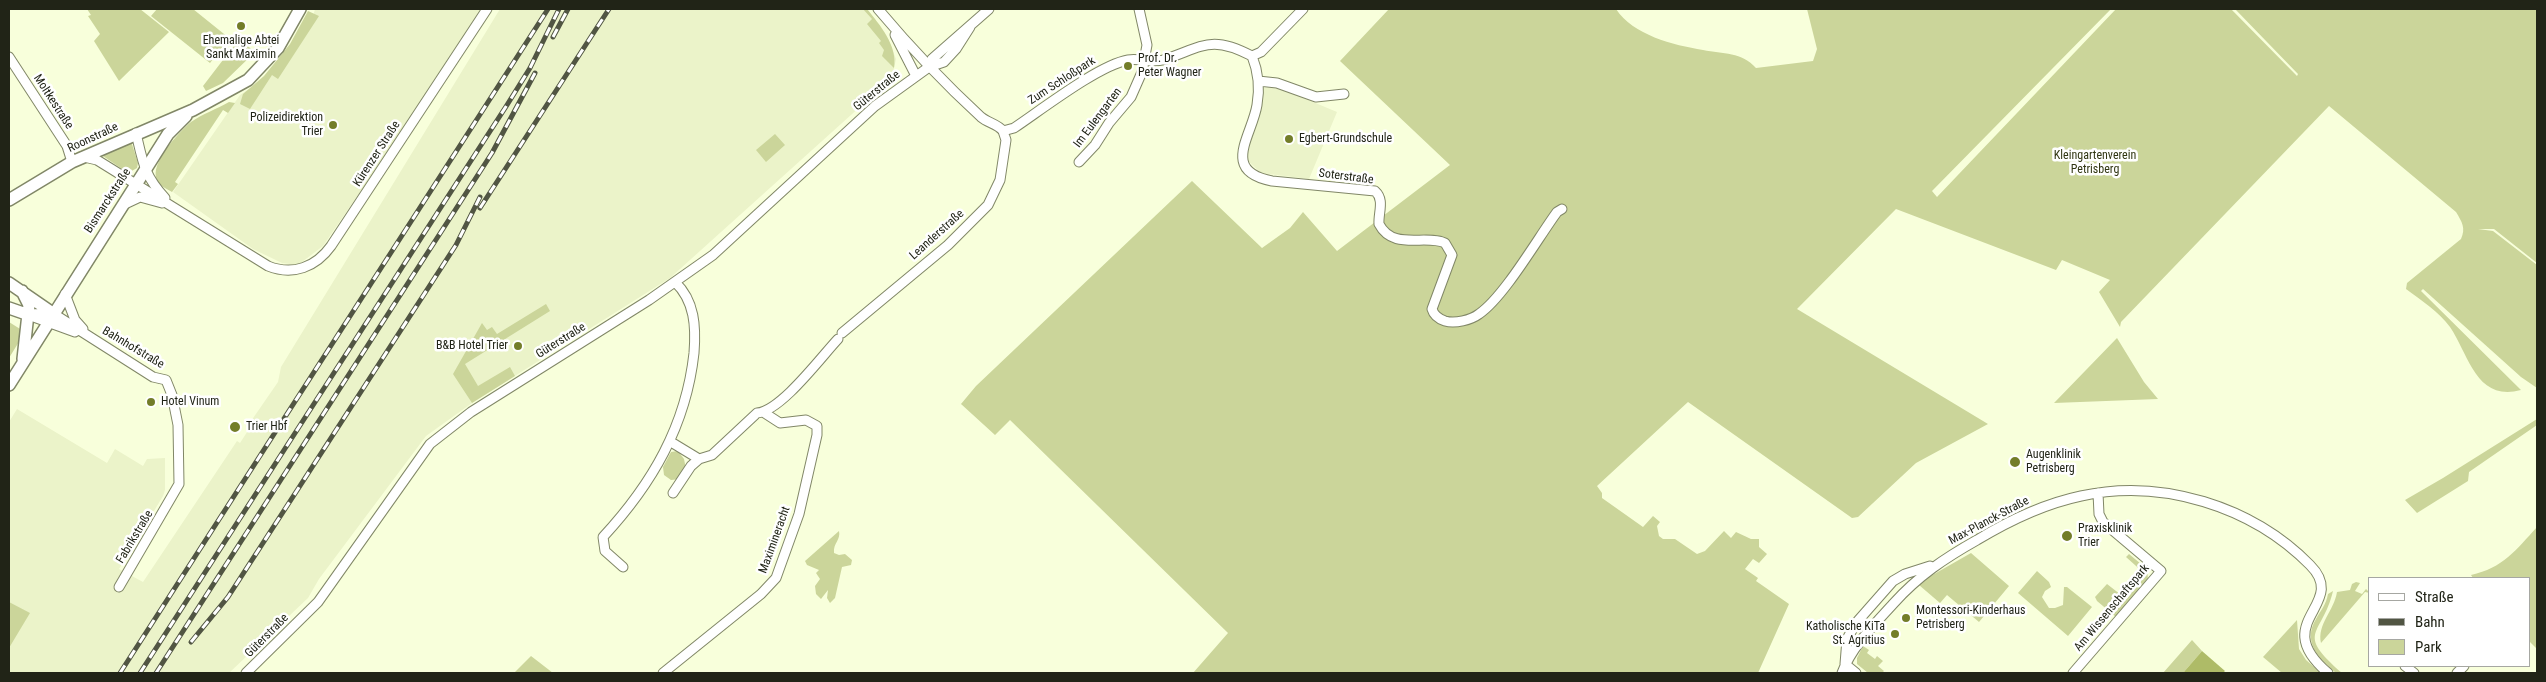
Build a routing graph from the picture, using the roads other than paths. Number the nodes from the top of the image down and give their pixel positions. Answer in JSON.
{"nodes":[{"id":1,"x":300,"y":9,"type":"edge"},
{"id":2,"x":487,"y":9,"type":"edge"},
{"id":3,"x":878,"y":9,"type":"edge"},
{"id":4,"x":989,"y":9,"type":"edge"},
{"id":5,"x":1139,"y":9,"type":"edge"},
{"id":6,"x":1303,"y":9,"type":"edge"},
{"id":7,"x":890,"y":24,"type":"junction"},
{"id":8,"x":1252,"y":56,"type":"junction"},
{"id":9,"x":9,"y":57,"type":"edge"},
{"id":10,"x":1146,"y":60,"type":"junction"},
{"id":11,"x":929,"y":67,"type":"junction"},
{"id":12,"x":916,"y":76,"type":"junction"},
{"id":13,"x":1258,"y":81,"type":"junction"},
{"id":14,"x":1344,"y":94,"type":"dead end"},
{"id":15,"x":193,"y":110,"type":"junction"},
{"id":16,"x":1003,"y":132,"type":"junction"},
{"id":17,"x":136,"y":134,"type":"junction"},
{"id":18,"x":84,"y":157,"type":"junction"},
{"id":19,"x":72,"y":162,"type":"junction"},
{"id":20,"x":1079,"y":162,"type":"dead end"},
{"id":21,"x":145,"y":170,"type":"junction"},
{"id":22,"x":136,"y":184,"type":"junction"},
{"id":23,"x":9,"y":200,"type":"edge"},
{"id":24,"x":122,"y":206,"type":"junction"},
{"id":25,"x":172,"y":206,"type":"junction"},
{"id":26,"x":1562,"y":209,"type":"dead end"},
{"id":27,"x":675,"y":282,"type":"junction"},
{"id":28,"x":9,"y":283,"type":"edge"},
{"id":29,"x":22,"y":291,"type":"junction"},
{"id":30,"x":66,"y":294,"type":"junction"},
{"id":31,"x":9,"y":308,"type":"edge"},
{"id":32,"x":29,"y":315,"type":"junction"},
{"id":33,"x":51,"y":318,"type":"junction"},
{"id":34,"x":87,"y":336,"type":"junction"},
{"id":35,"x":22,"y":364,"type":"junction"},
{"id":36,"x":166,"y":380,"type":"joint"},
{"id":37,"x":9,"y":385,"type":"edge"},
{"id":38,"x":763,"y":412,"type":"junction"},
{"id":39,"x":671,"y":442,"type":"junction"},
{"id":40,"x":698,"y":459,"type":"junction"},
{"id":41,"x":2098,"y":493,"type":"junction"},
{"id":42,"x":673,"y":494,"type":"dead end"},
{"id":43,"x":1935,"y":565,"type":"junction"},
{"id":44,"x":623,"y":567,"type":"dead end"},
{"id":45,"x":119,"y":587,"type":"dead end"},
{"id":46,"x":1844,"y":669,"type":"edge"},
{"id":47,"x":2325,"y":670,"type":"edge"},
{"id":48,"x":246,"y":673,"type":"edge"},
{"id":49,"x":663,"y":673,"type":"edge"},
{"id":50,"x":1856,"y":673,"type":"edge"},
{"id":51,"x":2074,"y":673,"type":"edge"}],
"edges":[{"from":1,"to":15,"type":"main road"},
{"from":2,"to":25,"type":"street","name":"Kürenzer Straße"},
{"from":3,"to":7,"type":"street"},
{"from":4,"to":11,"type":"street","name":"Güterstraße"},
{"from":5,"to":10,"type":"street"},
{"from":6,"to":8,"type":"street"},
{"from":7,"to":11,"type":"street"},
{"from":7,"to":12,"type":"street"},
{"from":8,"to":10,"type":"street","name":"Zum Schloßpark"},
{"from":8,"to":13,"type":"street","name":"Soterstraße"},
{"from":9,"to":19,"type":"street","name":"Moltkestraße"},
{"from":10,"to":16,"type":"street","name":"Zum Schloßpark"},
{"from":10,"to":20,"type":"street","name":"Im Eulengarten"},
{"from":11,"to":12,"type":"street","name":"Güterstraße"},
{"from":11,"to":16,"type":"street"},
{"from":12,"to":27,"type":"street","name":"Güterstraße"},
{"from":13,"to":14,"type":"street"},
{"from":13,"to":26,"type":"street","name":"Soterstraße"},
{"from":15,"to":17,"type":"main road","name":"Roonstraße"},
{"from":15,"to":21,"type":"main road","name":"Bismarckstraße"},
{"from":16,"to":38,"type":"street","name":"Leanderstraße"},
{"from":17,"to":18,"type":"main road","name":"Roonstraße"},
{"from":17,"to":21,"type":"street"},
{"from":18,"to":19,"type":"main road","name":"Roonstraße"},
{"from":18,"to":22,"type":"street"},
{"from":19,"to":23,"type":"main road","name":"Roonstraße"},
{"from":21,"to":22,"type":"main road","name":"Bismarckstraße"},
{"from":21,"to":25,"type":"street"},
{"from":22,"to":24,"type":"main road","name":"Bismarckstraße"},
{"from":22,"to":25,"type":"street"},
{"from":24,"to":25,"type":"street"},
{"from":24,"to":30,"type":"main road","name":"Bismarckstraße"},
{"from":27,"to":39,"type":"street"},
{"from":27,"to":48,"type":"street","name":"Güterstraße"},
{"from":28,"to":29,"type":"main road"},
{"from":29,"to":32,"type":"main road"},
{"from":29,"to":33,"type":"main road"},
{"from":30,"to":33,"type":"main road","name":"Bismarckstraße"},
{"from":30,"to":34,"type":"street","name":"Bahnhofstraße"},
{"from":31,"to":32,"type":"main road"},
{"from":32,"to":33,"type":"main road"},
{"from":32,"to":35,"type":"main road"},
{"from":33,"to":34,"type":"street","name":"Bahnhofstraße"},
{"from":33,"to":35,"type":"main road","name":"Bismarckstraße"},
{"from":34,"to":36,"type":"street","name":"Bahnhofstraße"},
{"from":35,"to":37,"type":"main road","name":"Bismarckstraße"},
{"from":36,"to":45,"type":"street","name":"Fabrikstraße"},
{"from":38,"to":40,"type":"street"},
{"from":38,"to":49,"type":"street","name":"Maximineracht"},
{"from":39,"to":40,"type":"street"},
{"from":39,"to":44,"type":"street"},
{"from":40,"to":42,"type":"street"},
{"from":41,"to":43,"type":"street","name":"Max-Planck-Straße"},
{"from":41,"to":47,"type":"street","name":"Max-Planck-Straße"},
{"from":41,"to":51,"type":"street","name":"Am Wissenschaftspark"},
{"from":43,"to":46,"type":"street","name":"Max-Planck-Straße"},
{"from":43,"to":46,"type":"street","name":"Max-Planck-Straße"},
{"from":46,"to":50,"type":"street"}]}
